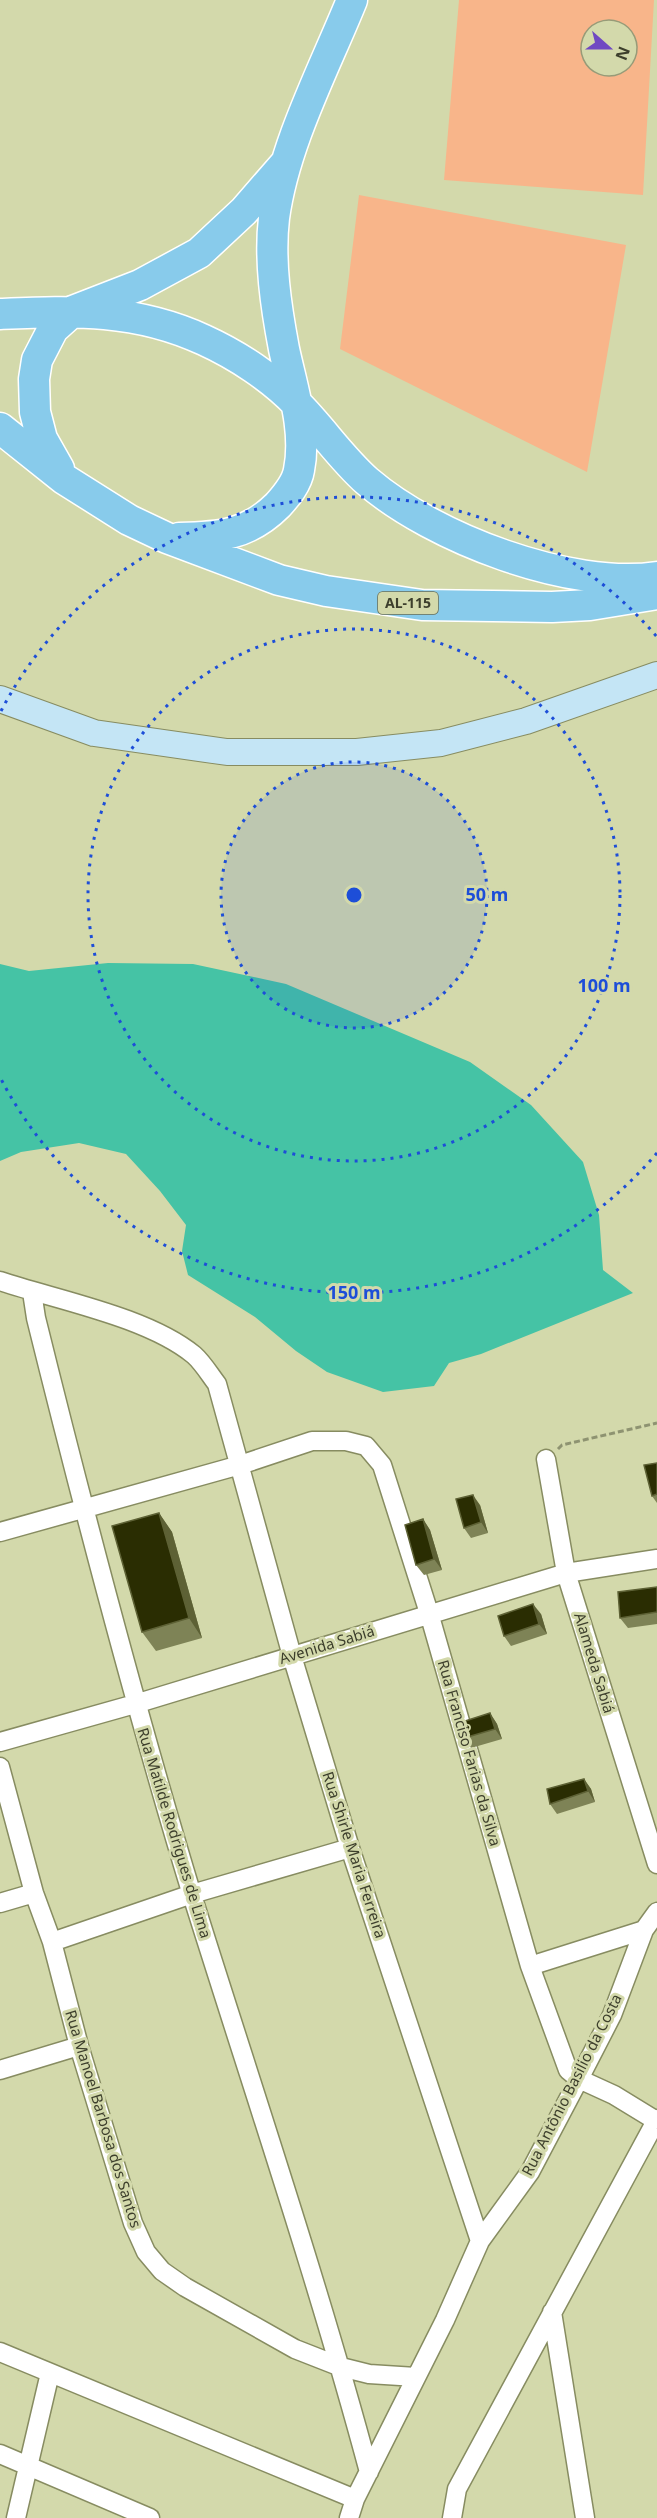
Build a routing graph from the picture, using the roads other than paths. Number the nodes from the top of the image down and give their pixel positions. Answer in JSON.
{"nodes":[{"id":1,"x":352,"y":0,"type":"edge"},
{"id":2,"x":284,"y":165,"type":"junction"},
{"id":3,"x":73,"y":311,"type":"junction"},
{"id":4,"x":0,"y":314,"type":"edge"},
{"id":5,"x":297,"y":404,"type":"junction"},
{"id":6,"x":0,"y":428,"type":"edge"},
{"id":7,"x":64,"y":479,"type":"junction"},
{"id":8,"x":166,"y":538,"type":"junction"},
{"id":9,"x":657,"y":577,"type":"edge"},
{"id":10,"x":657,"y":594,"type":"edge"},
{"id":11,"x":657,"y":675,"type":"edge"},
{"id":12,"x":0,"y":699,"type":"edge"},
{"id":13,"x":0,"y":1281,"type":"edge"},
{"id":14,"x":33,"y":1292,"type":"junction"},
{"id":15,"x":546,"y":1459,"type":"road end"},
{"id":16,"x":240,"y":1465,"type":"junction"},
{"id":17,"x":83,"y":1507,"type":"junction"},
{"id":18,"x":0,"y":1532,"type":"edge"},
{"id":19,"x":657,"y":1559,"type":"edge"},
{"id":20,"x":566,"y":1573,"type":"junction"},
{"id":21,"x":429,"y":1613,"type":"junction"},
{"id":22,"x":292,"y":1656,"type":"junction"},
{"id":23,"x":135,"y":1704,"type":"junction"},
{"id":24,"x":0,"y":1742,"type":"edge"},
{"id":25,"x":0,"y":1767,"type":"edge"},
{"id":26,"x":350,"y":1848,"type":"junction"},
{"id":27,"x":657,"y":1864,"type":"edge"},
{"id":28,"x":34,"y":1893,"type":"junction"},
{"id":29,"x":192,"y":1894,"type":"junction"},
{"id":30,"x":0,"y":1904,"type":"edge"},
{"id":31,"x":657,"y":1912,"type":"edge"},
{"id":32,"x":644,"y":1930,"type":"junction"},
{"id":33,"x":52,"y":1942,"type":"junction"},
{"id":34,"x":530,"y":1966,"type":"junction"},
{"id":35,"x":79,"y":2046,"type":"junction"},
{"id":36,"x":0,"y":2070,"type":"edge"},
{"id":37,"x":579,"y":2079,"type":"junction"},
{"id":38,"x":656,"y":2119,"type":"edge"},
{"id":39,"x":480,"y":2241,"type":"junction"},
{"id":40,"x":552,"y":2312,"type":"junction"},
{"id":41,"x":0,"y":2352,"type":"edge"},
{"id":42,"x":340,"y":2367,"type":"junction"},
{"id":43,"x":50,"y":2373,"type":"junction"},
{"id":44,"x":416,"y":2377,"type":"junction"},
{"id":45,"x":0,"y":2454,"type":"edge"},
{"id":46,"x":28,"y":2466,"type":"junction"},
{"id":47,"x":369,"y":2472,"type":"junction"},
{"id":48,"x":355,"y":2499,"type":"junction"},
{"id":49,"x":16,"y":2518,"type":"edge"},
{"id":50,"x":150,"y":2518,"type":"edge"},
{"id":51,"x":349,"y":2518,"type":"edge"},
{"id":52,"x":452,"y":2518,"type":"edge"},
{"id":53,"x":585,"y":2518,"type":"edge"}],
"edges":[{"from":1,"to":2,"type":"main road"},
{"from":2,"to":3,"type":"main road"},
{"from":2,"to":5,"type":"main road"},
{"from":3,"to":4,"type":"main road"},
{"from":3,"to":5,"type":"main road"},
{"from":3,"to":7,"type":"main road"},
{"from":5,"to":8,"type":"main road"},
{"from":5,"to":9,"type":"main road"},
{"from":6,"to":7,"type":"main road","number":"AL-115"},
{"from":7,"to":8,"type":"main road","number":"AL-115"},
{"from":8,"to":10,"type":"main road","number":"AL-115"},
{"from":11,"to":12,"type":"street"},
{"from":13,"to":14,"type":"street","name":"Rua Shirle Maria Ferreira"},
{"from":14,"to":16,"type":"street","name":"Rua Shirle Maria Ferreira"},
{"from":14,"to":17,"type":"street","name":"Rua Matilde Rodrigues de Lima"},
{"from":15,"to":20,"type":"street","name":"Alameda Sabiá"},
{"from":16,"to":17,"type":"street"},
{"from":16,"to":21,"type":"street","name":"Rua Franciso Farias da Silva"},
{"from":16,"to":22,"type":"street","name":"Rua Shirle Maria Ferreira"},
{"from":17,"to":18,"type":"street"},
{"from":17,"to":23,"type":"street","name":"Rua Matilde Rodrigues de Lima"},
{"from":19,"to":20,"type":"street","name":"Avenida Sabiá"},
{"from":20,"to":21,"type":"street","name":"Avenida Sabiá"},
{"from":20,"to":27,"type":"street","name":"Alameda Sabiá"},
{"from":21,"to":22,"type":"street","name":"Avenida Sabiá"},
{"from":21,"to":34,"type":"street","name":"Rua Franciso Farias da Silva"},
{"from":22,"to":23,"type":"street","name":"Avenida Sabiá"},
{"from":22,"to":26,"type":"street","name":"Rua Shirle Maria Ferreira"},
{"from":23,"to":24,"type":"street","name":"Avenida Sabiá"},
{"from":23,"to":29,"type":"street","name":"Rua Matilde Rodrigues de Lima"},
{"from":25,"to":28,"type":"street","name":"Rua Manoel Barbosa dos Santos"},
{"from":26,"to":29,"type":"street"},
{"from":26,"to":39,"type":"street","name":"Rua Shirle Maria Ferreira"},
{"from":28,"to":30,"type":"street"},
{"from":28,"to":33,"type":"street","name":"Rua Manoel Barbosa dos Santos"},
{"from":29,"to":33,"type":"street"},
{"from":29,"to":42,"type":"street","name":"Rua Matilde Rodrigues de Lima"},
{"from":31,"to":32,"type":"street","name":"Rua Antônio Basilio da Costa"},
{"from":32,"to":34,"type":"street"},
{"from":32,"to":37,"type":"street","name":"Rua Antônio Basilio da Costa"},
{"from":33,"to":35,"type":"street","name":"Rua Manoel Barbosa dos Santos"},
{"from":34,"to":37,"type":"street","name":"Rua Franciso Farias da Silva"},
{"from":35,"to":36,"type":"street"},
{"from":35,"to":42,"type":"street","name":"Rua Manoel Barbosa dos Santos"},
{"from":37,"to":38,"type":"street"},
{"from":37,"to":39,"type":"street","name":"Rua Antônio Basilio da Costa"},
{"from":38,"to":40,"type":"street"},
{"from":39,"to":44,"type":"street","name":"Rua Antônio Basilio da Costa"},
{"from":40,"to":52,"type":"street"},
{"from":40,"to":53,"type":"street"},
{"from":41,"to":43,"type":"street"},
{"from":42,"to":44,"type":"street"},
{"from":42,"to":47,"type":"street","name":"Rua Matilde Rodrigues de Lima"},
{"from":43,"to":46,"type":"street"},
{"from":43,"to":48,"type":"street"},
{"from":44,"to":47,"type":"street","name":"Rua Antônio Basilio da Costa"},
{"from":45,"to":46,"type":"street"},
{"from":46,"to":49,"type":"street"},
{"from":46,"to":50,"type":"street"},
{"from":47,"to":48,"type":"street","name":"Rua Antônio Basilio da Costa"},
{"from":48,"to":51,"type":"street","name":"Rua Antônio Basilio da Costa"}]}
